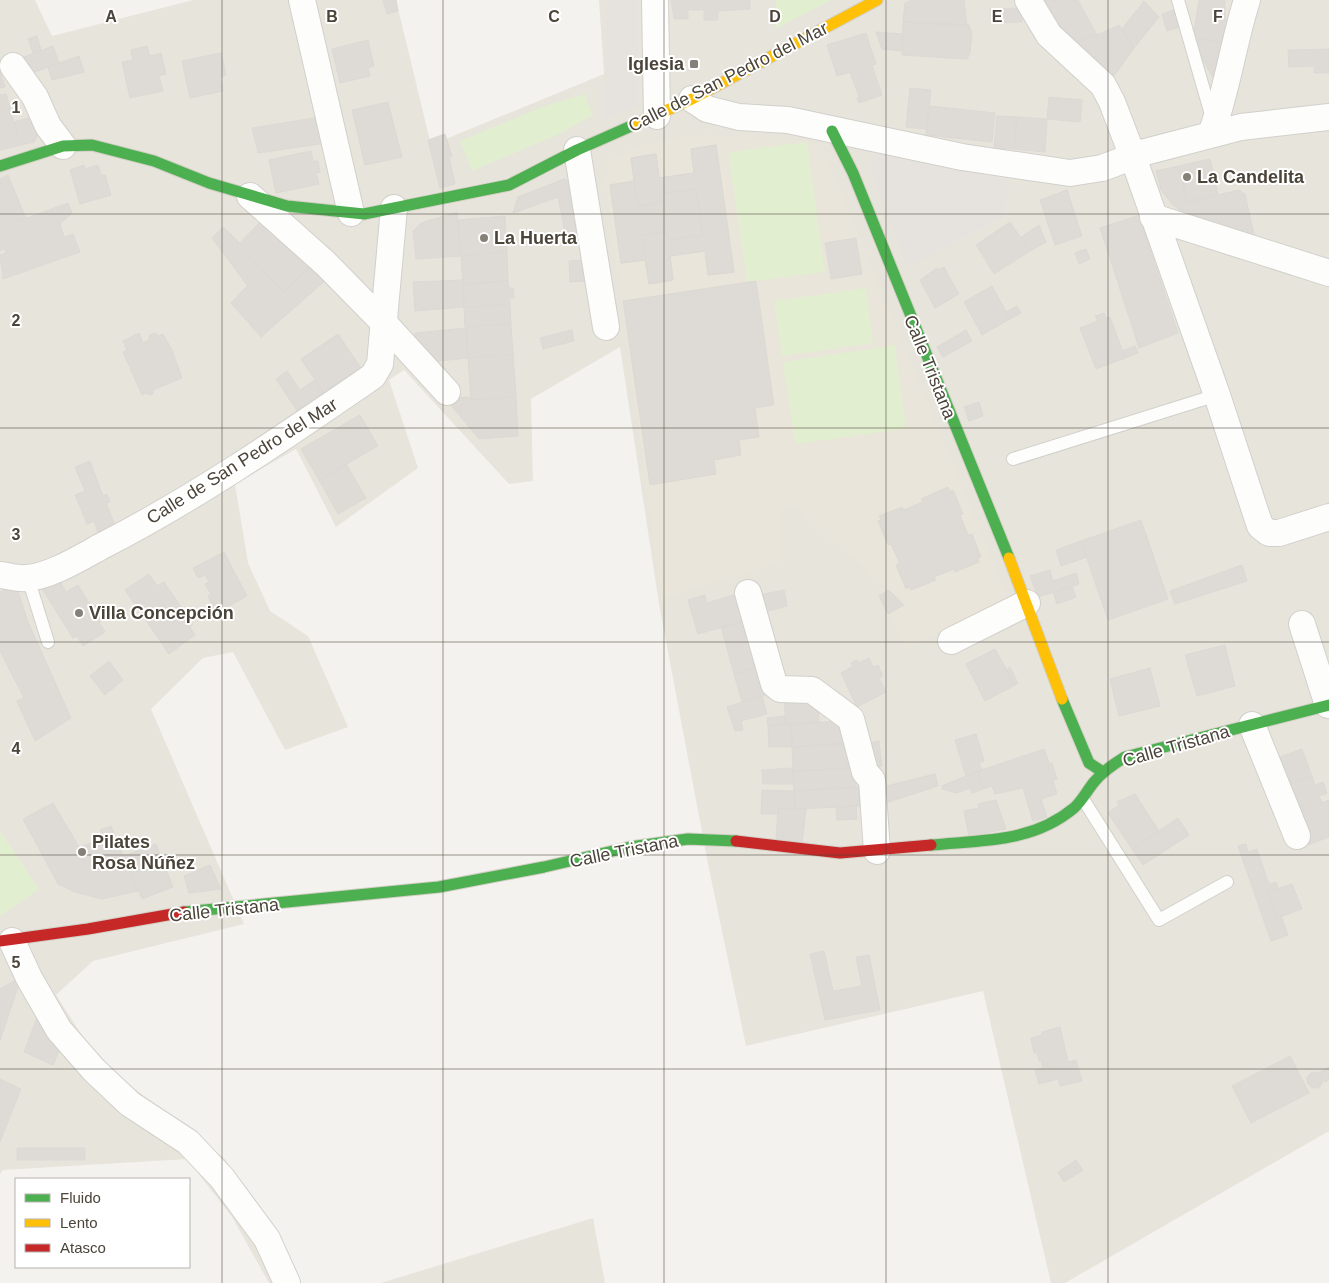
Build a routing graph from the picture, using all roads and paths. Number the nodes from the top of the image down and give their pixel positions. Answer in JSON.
{"nodes":[{"id":1,"x":302,"y":0,"type":"edge"},
{"id":2,"x":655,"y":0,"type":"edge"},
{"id":3,"x":1028,"y":0,"type":"edge"},
{"id":4,"x":1178,"y":0,"type":"edge"},
{"id":5,"x":1247,"y":0,"type":"edge"},
{"id":6,"x":865,"y":3,"type":"edge"},
{"id":7,"x":13,"y":66,"type":"dead end"},
{"id":8,"x":692,"y":99,"type":"junction"},
{"id":9,"x":657,"y":116,"type":"junction"},
{"id":10,"x":1329,"y":117,"type":"edge"},
{"id":11,"x":1213,"y":130,"type":"junction"},
{"id":12,"x":832,"y":131,"type":"junction"},
{"id":13,"x":63,"y":146,"type":"junction"},
{"id":14,"x":577,"y":150,"type":"junction"},
{"id":15,"x":1134,"y":157,"type":"junction"},
{"id":16,"x":0,"y":166,"type":"edge"},
{"id":17,"x":250,"y":196,"type":"junction"},
{"id":18,"x":394,"y":208,"type":"junction"},
{"id":19,"x":351,"y":213,"type":"junction"},
{"id":20,"x":1153,"y":217,"type":"junction"},
{"id":21,"x":1329,"y":273,"type":"edge"},
{"id":22,"x":384,"y":322,"type":"junction"},
{"id":23,"x":606,"y":327,"type":"dead end"},
{"id":24,"x":447,"y":392,"type":"dead end"},
{"id":25,"x":1218,"y":395,"type":"junction"},
{"id":26,"x":1013,"y":458,"type":"dead end"},
{"id":27,"x":1329,"y":517,"type":"edge"},
{"id":28,"x":0,"y":575,"type":"edge"},
{"id":29,"x":28,"y":578,"type":"junction"},
{"id":30,"x":748,"y":593,"type":"dead end"},
{"id":31,"x":1027,"y":603,"type":"junction"},
{"id":32,"x":1302,"y":624,"type":"dead end"},
{"id":33,"x":951,"y":641,"type":"dead end"},
{"id":34,"x":48,"y":642,"type":"dead end"},
{"id":35,"x":1328,"y":705,"type":"edge"},
{"id":36,"x":1252,"y":725,"type":"junction"},
{"id":37,"x":1102,"y":772,"type":"junction"},
{"id":38,"x":1083,"y":799,"type":"junction"},
{"id":39,"x":1297,"y":836,"type":"dead end"},
{"id":40,"x":878,"y":851,"type":"junction"},
{"id":41,"x":1227,"y":882,"type":"dead end"},
{"id":42,"x":6,"y":941,"type":"edge"},
{"id":43,"x":287,"y":1283,"type":"edge"}],
"edges":[{"from":1,"to":19,"type":"street"},
{"from":2,"to":9,"type":"street"},
{"from":3,"to":15,"type":"street"},
{"from":4,"to":11,"type":"lane"},
{"from":5,"to":11,"type":"street"},
{"from":6,"to":8,"type":"street","name":"Calle de San Pedro del Mar"},
{"from":7,"to":13,"type":"street"},
{"from":8,"to":9,"type":"street","name":"Calle de San Pedro del Mar"},
{"from":8,"to":12,"type":"street"},
{"from":9,"to":14,"type":"street","name":"Calle de San Pedro del Mar"},
{"from":10,"to":11,"type":"street"},
{"from":11,"to":15,"type":"street"},
{"from":12,"to":15,"type":"street"},
{"from":12,"to":31,"type":"street","name":"Calle Tristana"},
{"from":13,"to":16,"type":"street","name":"Calle de San Pedro del Mar"},
{"from":13,"to":17,"type":"street","name":"Calle de San Pedro del Mar"},
{"from":14,"to":18,"type":"street","name":"Calle de San Pedro del Mar"},
{"from":14,"to":23,"type":"street"},
{"from":15,"to":20,"type":"street"},
{"from":17,"to":19,"type":"street","name":"Calle de San Pedro del Mar"},
{"from":17,"to":22,"type":"street","name":"Calle de San Pedro del Mar"},
{"from":18,"to":19,"type":"street","name":"Calle de San Pedro del Mar"},
{"from":18,"to":22,"type":"street","name":"Calle de San Pedro del Mar"},
{"from":20,"to":21,"type":"street"},
{"from":20,"to":25,"type":"street"},
{"from":22,"to":24,"type":"street","name":"Calle de San Pedro del Mar"},
{"from":22,"to":29,"type":"street","name":"Calle de San Pedro del Mar"},
{"from":25,"to":26,"type":"lane"},
{"from":25,"to":27,"type":"street"},
{"from":28,"to":29,"type":"street","name":"Calle de San Pedro del Mar"},
{"from":29,"to":34,"type":"lane"},
{"from":30,"to":40,"type":"street"},
{"from":31,"to":33,"type":"street"},
{"from":31,"to":37,"type":"street","name":"Calle Tristana"},
{"from":32,"to":35,"type":"street","name":"Calle Tristana"},
{"from":35,"to":36,"type":"street","name":"Calle Tristana"},
{"from":36,"to":37,"type":"street","name":"Calle Tristana"},
{"from":36,"to":39,"type":"street","name":"Calle Tristana"},
{"from":37,"to":38,"type":"street","name":"Calle Tristana"},
{"from":38,"to":40,"type":"street","name":"Calle Tristana"},
{"from":38,"to":41,"type":"lane"},
{"from":40,"to":42,"type":"street","name":"Calle Tristana"},
{"from":42,"to":43,"type":"street","name":"Calle Tristana"}]}
